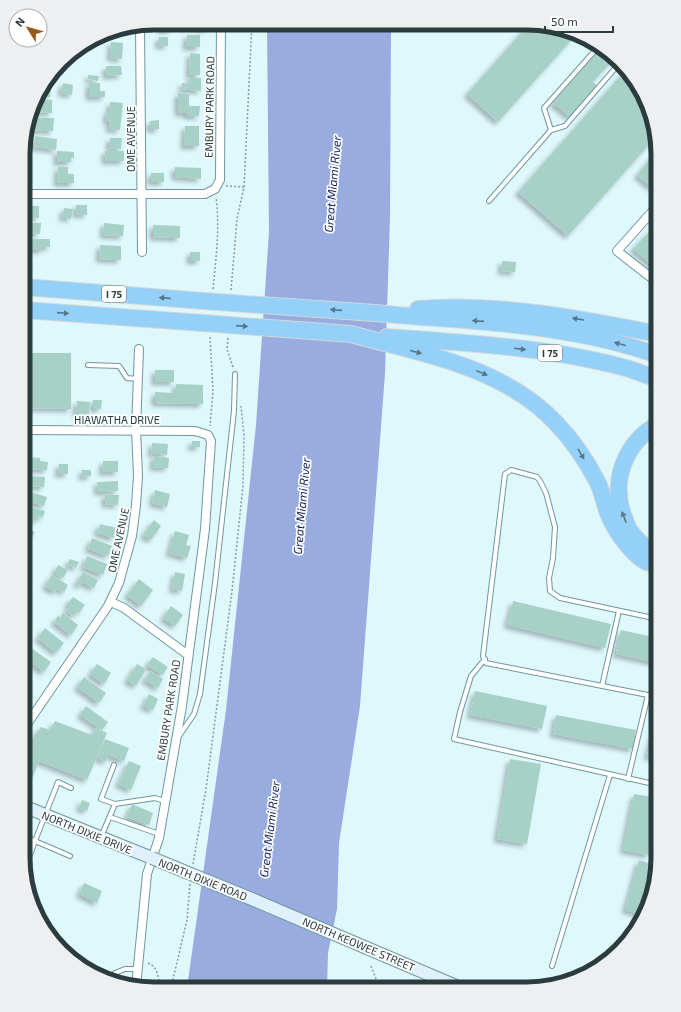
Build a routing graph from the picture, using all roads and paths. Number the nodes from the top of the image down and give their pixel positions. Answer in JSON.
{"nodes":[{"id":1,"x":221,"y":30,"type":"edge"},
{"id":2,"x":140,"y":31,"type":"edge"},
{"id":3,"x":595,"y":51,"type":"edge"},
{"id":4,"x":616,"y":67,"type":"edge"},
{"id":5,"x":550,"y":130,"type":"junction"},
{"id":6,"x":216,"y":187,"type":"junction"},
{"id":7,"x":244,"y":187,"type":"dead end"},
{"id":8,"x":30,"y":194,"type":"edge"},
{"id":9,"x":141,"y":194,"type":"junction"},
{"id":10,"x":489,"y":201,"type":"dead end"},
{"id":11,"x":651,"y":213,"type":"edge"},
{"id":12,"x":142,"y":252,"type":"dead end"},
{"id":13,"x":651,"y":278,"type":"edge"},
{"id":14,"x":30,"y":287,"type":"edge"},
{"id":15,"x":30,"y":310,"type":"edge"},
{"id":16,"x":442,"y":313,"type":"junction"},
{"id":17,"x":651,"y":333,"type":"edge"},
{"id":18,"x":351,"y":334,"type":"junction"},
{"id":19,"x":139,"y":349,"type":"dead end"},
{"id":20,"x":651,"y":353,"type":"edge"},
{"id":21,"x":88,"y":365,"type":"dead end"},
{"id":22,"x":235,"y":374,"type":"dead end"},
{"id":23,"x":651,"y":377,"type":"edge"},
{"id":24,"x":139,"y":379,"type":"junction"},
{"id":25,"x":651,"y":428,"type":"edge"},
{"id":26,"x":136,"y":429,"type":"junction"},
{"id":27,"x":30,"y":430,"type":"edge"},
{"id":28,"x":209,"y":436,"type":"joint"},
{"id":29,"x":651,"y":551,"type":"edge"},
{"id":30,"x":651,"y":563,"type":"edge"},
{"id":31,"x":111,"y":602,"type":"junction"},
{"id":32,"x":619,"y":611,"type":"junction"},
{"id":33,"x":651,"y":618,"type":"edge"},
{"id":34,"x":188,"y":655,"type":"junction"},
{"id":35,"x":484,"y":659,"type":"junction"},
{"id":36,"x":602,"y":686,"type":"junction"},
{"id":37,"x":648,"y":695,"type":"junction"},
{"id":38,"x":651,"y":696,"type":"edge"},
{"id":39,"x":30,"y":720,"type":"edge"},
{"id":40,"x":175,"y":742,"type":"junction"},
{"id":41,"x":114,"y":765,"type":"dead end"},
{"id":42,"x":610,"y":775,"type":"junction"},
{"id":43,"x":628,"y":779,"type":"junction"},
{"id":44,"x":651,"y":784,"type":"edge"},
{"id":45,"x":71,"y":788,"type":"dead end"},
{"id":46,"x":164,"y":801,"type":"junction"},
{"id":47,"x":116,"y":804,"type":"junction"},
{"id":48,"x":30,"y":809,"type":"edge"},
{"id":49,"x":45,"y":815,"type":"junction"},
{"id":50,"x":110,"y":817,"type":"junction"},
{"id":51,"x":159,"y":834,"type":"junction"},
{"id":52,"x":101,"y":837,"type":"junction"},
{"id":53,"x":30,"y":839,"type":"edge"},
{"id":54,"x":35,"y":841,"type":"junction"},
{"id":55,"x":30,"y":855,"type":"edge"},
{"id":56,"x":70,"y":856,"type":"dead end"},
{"id":57,"x":152,"y":858,"type":"junction"},
{"id":58,"x":254,"y":900,"type":"joint"},
{"id":59,"x":139,"y":961,"type":"junction"},
{"id":60,"x":371,"y":966,"type":"dead end"},
{"id":61,"x":552,"y":966,"type":"dead end"},
{"id":62,"x":138,"y":970,"type":"junction"},
{"id":63,"x":114,"y":976,"type":"edge"},
{"id":64,"x":137,"y":981,"type":"edge"},
{"id":65,"x":158,"y":982,"type":"edge"},
{"id":66,"x":377,"y":982,"type":"edge"},
{"id":67,"x":447,"y":982,"type":"edge"}],
"edges":[{"from":1,"to":6,"type":"street","name":"EMBURY PARK ROAD"},
{"from":2,"to":9,"type":"street","name":"OME AVENUE"},
{"from":3,"to":5,"type":"lane"},
{"from":4,"to":5,"type":"lane"},
{"from":5,"to":10,"type":"lane"},
{"from":6,"to":7,"type":"path"},
{"from":6,"to":9,"type":"street"},
{"from":8,"to":9,"type":"street"},
{"from":9,"to":12,"type":"street","name":"OME AVENUE"},
{"from":11,"to":13,"type":"street"},
{"from":16,"to":14,"type":"highway","number":"I 75","one_way":true,"bridge":true},
{"from":15,"to":18,"type":"highway","number":"I 75","one_way":true,"bridge":true},
{"from":17,"to":16,"type":"highway","one_way":true},
{"from":20,"to":16,"type":"highway","number":"I 75","one_way":true},
{"from":18,"to":23,"type":"highway","number":"I 75","one_way":true},
{"from":18,"to":30,"type":"highway","one_way":true},
{"from":19,"to":24,"type":"street","name":"OME AVENUE"},
{"from":21,"to":24,"type":"lane"},
{"from":22,"to":40,"type":"lane"},
{"from":24,"to":26,"type":"street","name":"OME AVENUE"},
{"from":29,"to":25,"type":"highway","one_way":true},
{"from":26,"to":27,"type":"street","name":"HIAWATHA DRIVE"},
{"from":26,"to":28,"type":"street","name":"HIAWATHA DRIVE"},
{"from":26,"to":31,"type":"street","name":"OME AVENUE"},
{"from":28,"to":34,"type":"street","name":"EMBURY PARK ROAD"},
{"from":31,"to":34,"type":"street"},
{"from":31,"to":39,"type":"street","name":"OME AVENUE"},
{"from":32,"to":33,"type":"lane"},
{"from":32,"to":35,"type":"lane"},
{"from":32,"to":36,"type":"lane"},
{"from":34,"to":40,"type":"street","name":"EMBURY PARK ROAD"},
{"from":35,"to":36,"type":"lane"},
{"from":35,"to":42,"type":"lane"},
{"from":36,"to":37,"type":"lane"},
{"from":37,"to":38,"type":"lane"},
{"from":37,"to":43,"type":"lane"},
{"from":40,"to":46,"type":"street","name":"EMBURY PARK ROAD"},
{"from":41,"to":47,"type":"lane"},
{"from":42,"to":43,"type":"lane"},
{"from":42,"to":61,"type":"lane"},
{"from":43,"to":44,"type":"lane"},
{"from":45,"to":49,"type":"lane"},
{"from":46,"to":47,"type":"lane"},
{"from":46,"to":51,"type":"street","name":"EMBURY PARK ROAD"},
{"from":47,"to":50,"type":"lane"},
{"from":48,"to":49,"type":"main road","name":"NORTH DIXIE DRIVE"},
{"from":49,"to":52,"type":"main road","name":"NORTH DIXIE DRIVE"},
{"from":49,"to":54,"type":"lane"},
{"from":50,"to":51,"type":"lane"},
{"from":50,"to":52,"type":"lane"},
{"from":51,"to":57,"type":"street","name":"EMBURY PARK ROAD"},
{"from":52,"to":57,"type":"main road","name":"NORTH DIXIE DRIVE"},
{"from":53,"to":54,"type":"lane"},
{"from":54,"to":55,"type":"lane"},
{"from":54,"to":56,"type":"lane"},
{"from":57,"to":58,"type":"main road","name":"NORTH DIXIE ROAD","bridge":true},
{"from":57,"to":59,"type":"street","name":"EMBURY PARK ROAD"},
{"from":58,"to":67,"type":"main road","name":"NORTH KEOWEE STREET"},
{"from":59,"to":62,"type":"street","name":"EMBURY PARK ROAD"},
{"from":59,"to":65,"type":"path"},
{"from":60,"to":66,"type":"path"},
{"from":62,"to":63,"type":"lane"},
{"from":62,"to":64,"type":"street","name":"EMBURY PARK ROAD"}]}
